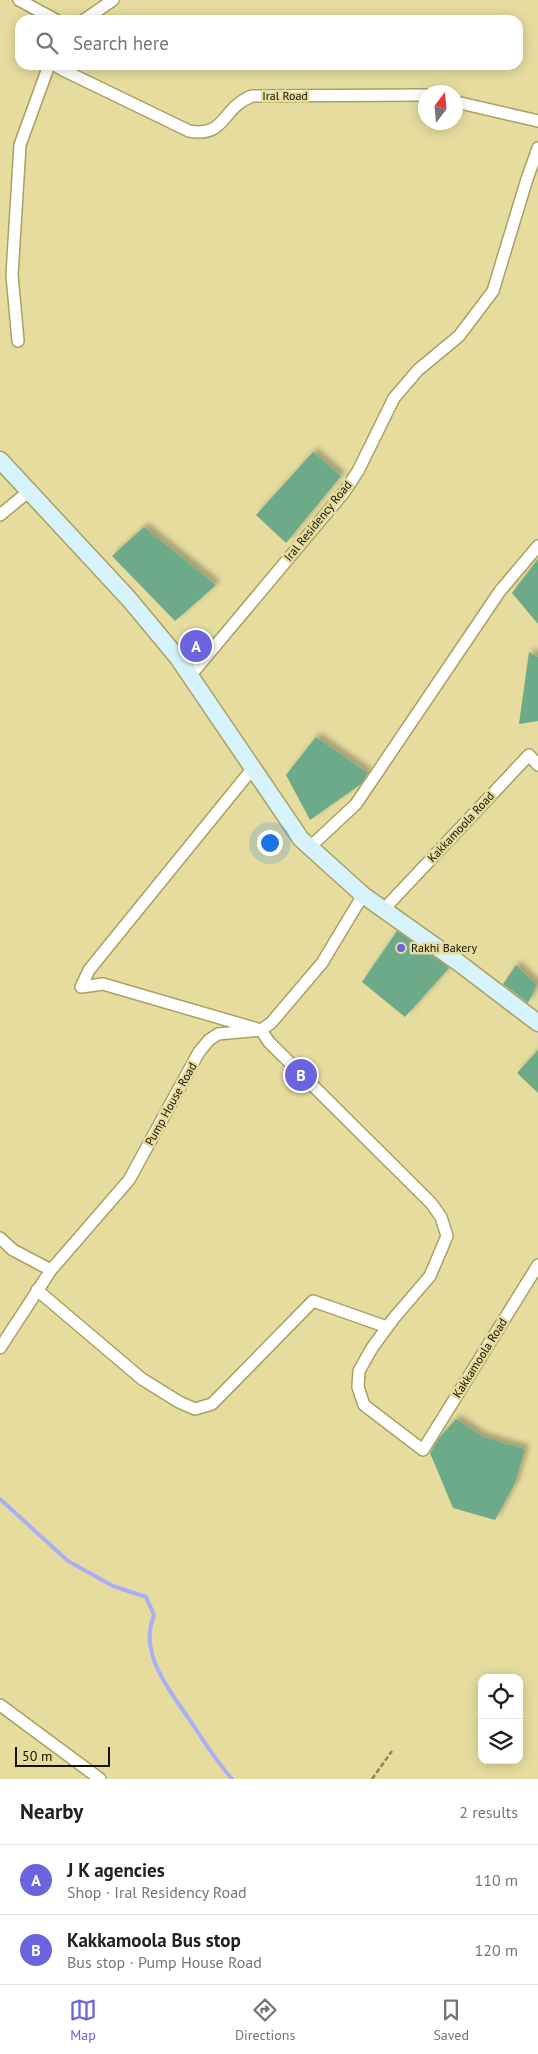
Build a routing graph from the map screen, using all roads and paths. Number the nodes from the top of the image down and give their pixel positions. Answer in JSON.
{"nodes":[{"id":1,"x":19,"y":0,"type":"edge"},
{"id":2,"x":113,"y":0,"type":"edge"},
{"id":3,"x":47,"y":15,"type":"edge"},
{"id":4,"x":91,"y":15,"type":"edge"},
{"id":5,"x":47,"y":70,"type":"edge"},
{"id":6,"x":63,"y":70,"type":"edge"},
{"id":7,"x":418,"y":95,"type":"edge"},
{"id":8,"x":463,"y":104,"type":"edge"},
{"id":9,"x":538,"y":121,"type":"edge"},
{"id":10,"x":538,"y":148,"type":"edge"},
{"id":11,"x":18,"y":341,"type":"dead end"},
{"id":12,"x":0,"y":460,"type":"edge"},
{"id":13,"x":28,"y":492,"type":"junction"},
{"id":14,"x":0,"y":515,"type":"edge"},
{"id":15,"x":538,"y":546,"type":"edge"},
{"id":16,"x":190,"y":676,"type":"junction"},
{"id":17,"x":538,"y":765,"type":"edge"},
{"id":18,"x":253,"y":768,"type":"junction"},
{"id":19,"x":310,"y":847,"type":"junction"},
{"id":20,"x":362,"y":895,"type":"junction"},
{"id":21,"x":384,"y":909,"type":"junction"},
{"id":22,"x":537,"y":1020,"type":"edge"},
{"id":23,"x":261,"y":1030,"type":"junction"},
{"id":24,"x":0,"y":1238,"type":"edge"},
{"id":25,"x":538,"y":1265,"type":"edge"},
{"id":26,"x":51,"y":1270,"type":"junction"},
{"id":27,"x":38,"y":1290,"type":"junction"},
{"id":28,"x":387,"y":1327,"type":"junction"},
{"id":29,"x":0,"y":1348,"type":"edge"},
{"id":30,"x":0,"y":1705,"type":"edge"},
{"id":31,"x":392,"y":1751,"type":"dead end"},
{"id":32,"x":100,"y":1779,"type":"edge"},
{"id":33,"x":372,"y":1779,"type":"edge"}],
"edges":[{"from":1,"to":3,"type":"street"},
{"from":2,"to":4,"type":"street"},
{"from":5,"to":11,"type":"street"},
{"from":6,"to":7,"type":"street","name":"Iral Road"},
{"from":8,"to":9,"type":"street"},
{"from":10,"to":16,"type":"street","name":"Iral Residency Road"},
{"from":12,"to":13,"type":"main road"},
{"from":13,"to":14,"type":"street"},
{"from":13,"to":16,"type":"main road"},
{"from":15,"to":19,"type":"street"},
{"from":16,"to":18,"type":"main road"},
{"from":17,"to":21,"type":"street","name":"Kakkamoola Road"},
{"from":18,"to":19,"type":"main road"},
{"from":18,"to":23,"type":"street"},
{"from":19,"to":20,"type":"main road"},
{"from":20,"to":21,"type":"main road"},
{"from":20,"to":23,"type":"street"},
{"from":21,"to":22,"type":"main road"},
{"from":23,"to":26,"type":"street","name":"Pump House Road"},
{"from":23,"to":28,"type":"street"},
{"from":24,"to":26,"type":"street"},
{"from":25,"to":28,"type":"street","name":"Kakkamoola Road"},
{"from":26,"to":27,"type":"street","name":"Pump House Road"},
{"from":27,"to":28,"type":"street"},
{"from":27,"to":29,"type":"street","name":"Pump House Road"},
{"from":30,"to":32,"type":"street"},
{"from":31,"to":33,"type":"path"}]}
